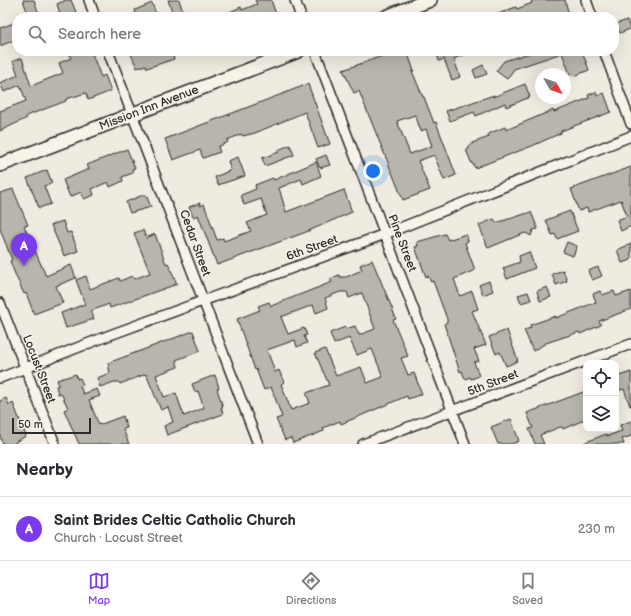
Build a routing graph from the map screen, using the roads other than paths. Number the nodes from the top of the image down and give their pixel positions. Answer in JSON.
{"nodes":[{"id":1,"x":89,"y":0,"type":"edge"},
{"id":2,"x":295,"y":0,"type":"edge"},
{"id":3,"x":430,"y":0,"type":"edge"},
{"id":4,"x":586,"y":0,"type":"edge"},
{"id":5,"x":93,"y":12,"type":"edge"},
{"id":6,"x":299,"y":12,"type":"edge"},
{"id":7,"x":399,"y":12,"type":"edge"},
{"id":8,"x":590,"y":12,"type":"edge"},
{"id":9,"x":110,"y":56,"type":"edge"},
{"id":10,"x":285,"y":56,"type":"edge"},
{"id":11,"x":317,"y":56,"type":"edge"},
{"id":12,"x":606,"y":56,"type":"edge"},
{"id":13,"x":134,"y":115,"type":"junction"},
{"id":14,"x":631,"y":124,"type":"edge"},
{"id":15,"x":631,"y":136,"type":"edge"},
{"id":16,"x":0,"y":165,"type":"edge"},
{"id":17,"x":385,"y":234,"type":"junction"},
{"id":18,"x":203,"y":300,"type":"junction"},
{"id":19,"x":0,"y":303,"type":"edge"},
{"id":20,"x":631,"y":344,"type":"edge"},
{"id":21,"x":26,"y":368,"type":"junction"},
{"id":22,"x":0,"y":378,"type":"edge"},
{"id":23,"x":452,"y":411,"type":"junction"},
{"id":24,"x":55,"y":444,"type":"edge"},
{"id":25,"x":258,"y":444,"type":"edge"},
{"id":26,"x":364,"y":444,"type":"edge"},
{"id":27,"x":465,"y":444,"type":"edge"}],
"edges":[{"from":1,"to":5,"type":"street"},
{"from":2,"to":6,"type":"street"},
{"from":3,"to":7,"type":"main road"},
{"from":4,"to":8,"type":"street"},
{"from":9,"to":13,"type":"street","name":"Cedar Street"},
{"from":10,"to":13,"type":"main road","name":"Mission Inn Avenue"},
{"from":11,"to":17,"type":"street","name":"Pine Street"},
{"from":12,"to":14,"type":"street"},
{"from":13,"to":16,"type":"main road","name":"Mission Inn Avenue"},
{"from":13,"to":18,"type":"street","name":"Cedar Street"},
{"from":15,"to":17,"type":"street","name":"6th Street"},
{"from":17,"to":18,"type":"street","name":"6th Street"},
{"from":17,"to":23,"type":"street","name":"Pine Street"},
{"from":18,"to":21,"type":"street","name":"6th Street"},
{"from":18,"to":25,"type":"street","name":"Cedar Street"},
{"from":19,"to":21,"type":"street","name":"Locust Street"},
{"from":20,"to":23,"type":"street","name":"5th Street"},
{"from":21,"to":22,"type":"street","name":"6th Street"},
{"from":21,"to":24,"type":"street","name":"Locust Street"},
{"from":23,"to":26,"type":"street","name":"5th Street"},
{"from":23,"to":27,"type":"street","name":"Pine Street"}]}
